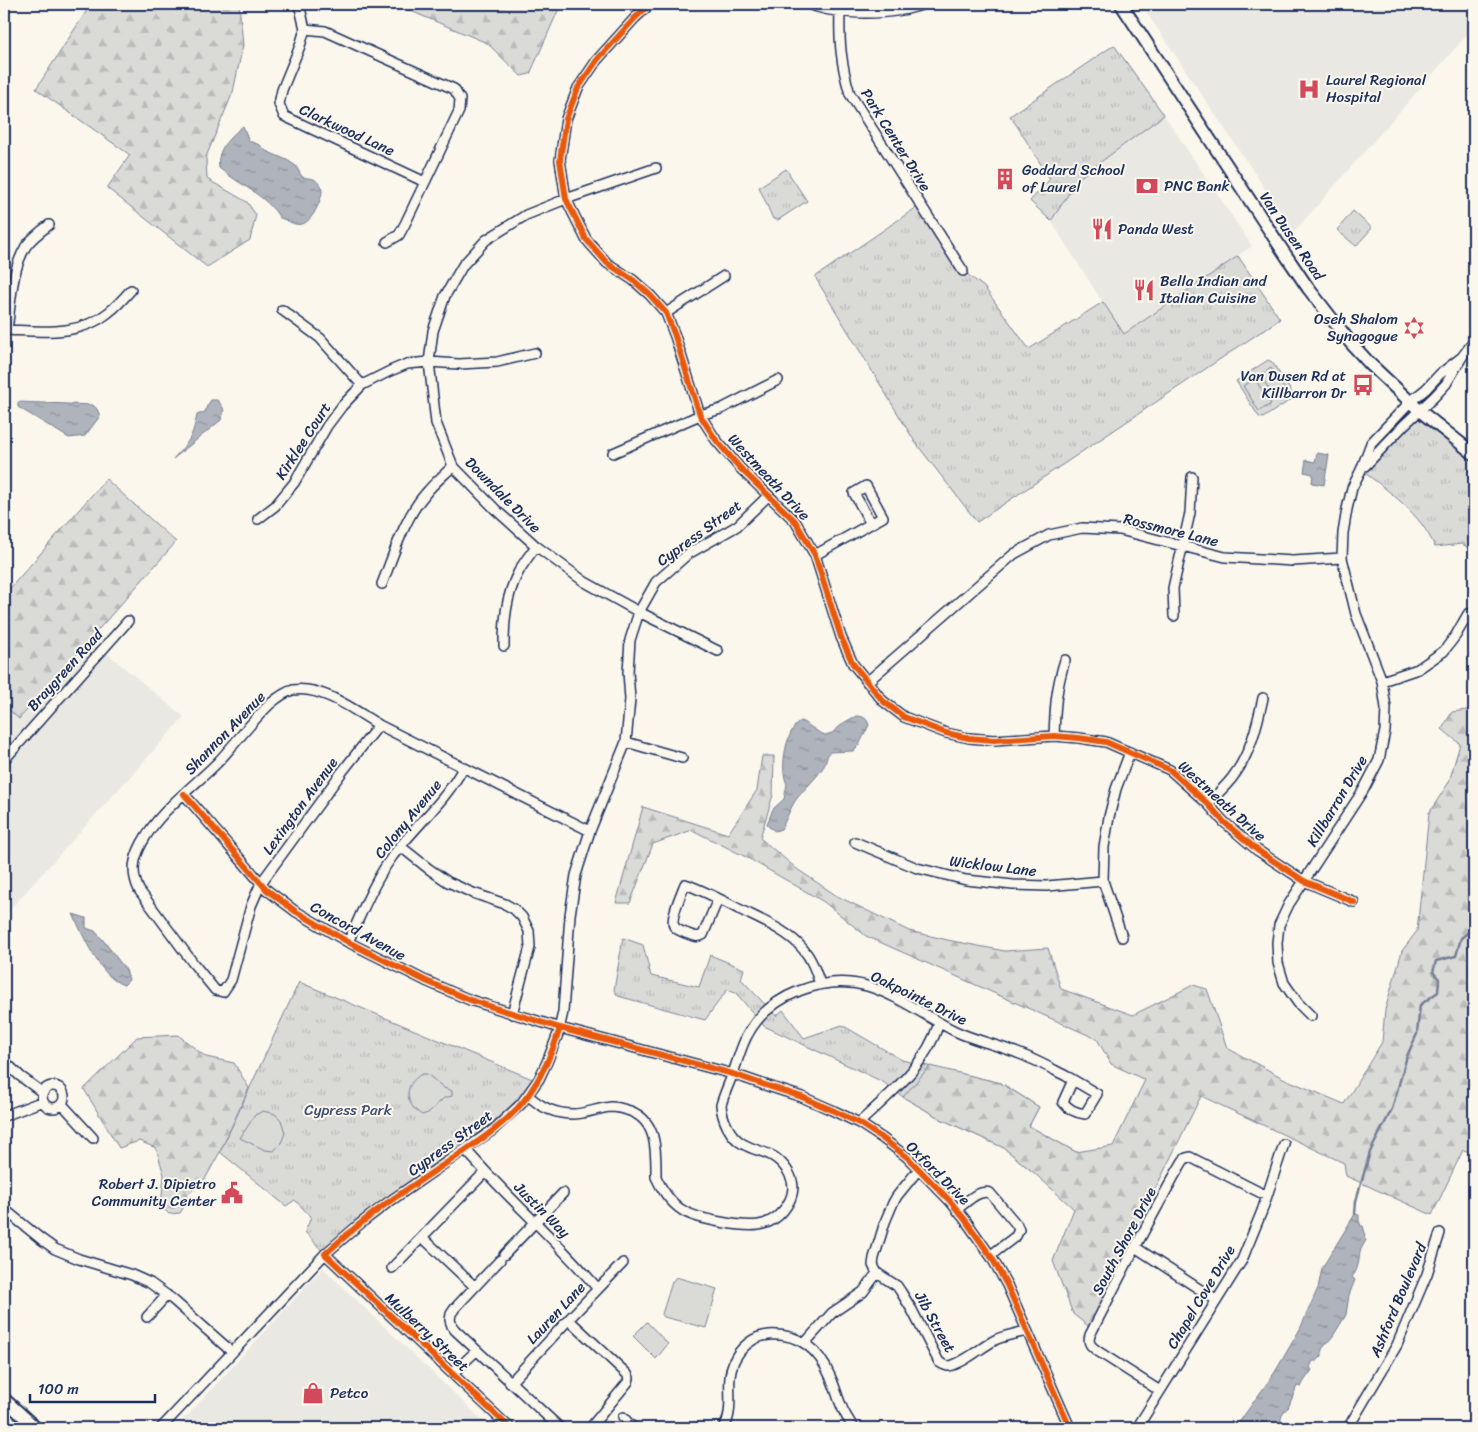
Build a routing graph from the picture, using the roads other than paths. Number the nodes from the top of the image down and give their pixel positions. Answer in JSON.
{"nodes":[{"id":1,"x":300,"y":4,"type":"edge"},
{"id":2,"x":650,"y":4,"type":"edge"},
{"id":3,"x":808,"y":4,"type":"edge"},
{"id":4,"x":924,"y":4,"type":"edge"},
{"id":5,"x":1121,"y":4,"type":"edge"},
{"id":6,"x":840,"y":11,"type":"junction"},
{"id":7,"x":305,"y":28,"type":"junction"},
{"id":8,"x":656,"y":168,"type":"dead end"},
{"id":9,"x":425,"y":182,"type":"junction"},
{"id":10,"x":566,"y":199,"type":"junction"},
{"id":11,"x":49,"y":225,"type":"dead end"},
{"id":12,"x":387,"y":242,"type":"dead end"},
{"id":13,"x":963,"y":271,"type":"dead end"},
{"id":14,"x":724,"y":276,"type":"dead end"},
{"id":15,"x":131,"y":290,"type":"dead end"},
{"id":16,"x":282,"y":310,"type":"dead end"},
{"id":17,"x":666,"y":313,"type":"junction"},
{"id":18,"x":6,"y":330,"type":"edge"},
{"id":19,"x":1474,"y":341,"type":"edge"},
{"id":20,"x":535,"y":353,"type":"dead end"},
{"id":21,"x":1462,"y":357,"type":"junction"},
{"id":22,"x":429,"y":362,"type":"junction"},
{"id":23,"x":778,"y":380,"type":"dead end"},
{"id":24,"x":362,"y":386,"type":"junction"},
{"id":25,"x":1410,"y":402,"type":"junction"},
{"id":26,"x":1420,"y":411,"type":"junction"},
{"id":27,"x":700,"y":415,"type":"junction"},
{"id":28,"x":613,"y":453,"type":"dead end"},
{"id":29,"x":1474,"y":454,"type":"edge"},
{"id":30,"x":454,"y":466,"type":"junction"},
{"id":31,"x":1361,"y":470,"type":"junction"},
{"id":32,"x":1192,"y":476,"type":"dead end"},
{"id":33,"x":768,"y":496,"type":"junction"},
{"id":34,"x":258,"y":519,"type":"dead end"},
{"id":35,"x":871,"y":524,"type":"dead end"},
{"id":36,"x":1182,"y":545,"type":"junction"},
{"id":37,"x":536,"y":546,"type":"junction"},
{"id":38,"x":815,"y":554,"type":"junction"},
{"id":39,"x":1342,"y":558,"type":"junction"},
{"id":40,"x":382,"y":584,"type":"dead end"},
{"id":41,"x":640,"y":612,"type":"junction"},
{"id":42,"x":1468,"y":614,"type":"dead end"},
{"id":43,"x":1174,"y":616,"type":"dead end"},
{"id":44,"x":128,"y":621,"type":"dead end"},
{"id":45,"x":504,"y":646,"type":"dead end"},
{"id":46,"x":718,"y":651,"type":"dead end"},
{"id":47,"x":1065,"y":660,"type":"dead end"},
{"id":48,"x":1382,"y":681,"type":"junction"},
{"id":49,"x":867,"y":682,"type":"junction"},
{"id":50,"x":1263,"y":698,"type":"dead end"},
{"id":51,"x":379,"y":725,"type":"junction"},
{"id":52,"x":1054,"y":736,"type":"junction"},
{"id":53,"x":626,"y":742,"type":"junction"},
{"id":54,"x":1130,"y":752,"type":"junction"},
{"id":55,"x":682,"y":758,"type":"dead end"},
{"id":56,"x":4,"y":760,"type":"edge"},
{"id":57,"x":463,"y":768,"type":"junction"},
{"id":58,"x":184,"y":794,"type":"junction"},
{"id":59,"x":1208,"y":804,"type":"junction"},
{"id":60,"x":590,"y":831,"type":"junction"},
{"id":61,"x":855,"y":842,"type":"dead end"},
{"id":62,"x":400,"y":846,"type":"junction"},
{"id":63,"x":1103,"y":881,"type":"junction"},
{"id":64,"x":1304,"y":881,"type":"junction"},
{"id":65,"x":261,"y":883,"type":"junction"},
{"id":66,"x":718,"y":898,"type":"junction"},
{"id":67,"x":1354,"y":902,"type":"dead end"},
{"id":68,"x":1122,"y":937,"type":"dead end"},
{"id":69,"x":348,"y":942,"type":"junction"},
{"id":70,"x":820,"y":984,"type":"junction"},
{"id":71,"x":223,"y":992,"type":"joint"},
{"id":72,"x":512,"y":1014,"type":"junction"},
{"id":73,"x":1311,"y":1016,"type":"dead end"},
{"id":74,"x":939,"y":1023,"type":"junction"},
{"id":75,"x":560,"y":1028,"type":"junction"},
{"id":76,"x":4,"y":1061,"type":"edge"},
{"id":77,"x":733,"y":1074,"type":"junction"},
{"id":78,"x":1073,"y":1080,"type":"junction"},
{"id":79,"x":528,"y":1095,"type":"junction"},
{"id":80,"x":43,"y":1097,"type":"junction"},
{"id":81,"x":62,"y":1104,"type":"junction"},
{"id":82,"x":4,"y":1116,"type":"edge"},
{"id":83,"x":859,"y":1123,"type":"junction"},
{"id":84,"x":93,"y":1138,"type":"dead end"},
{"id":85,"x":1284,"y":1144,"type":"dead end"},
{"id":86,"x":466,"y":1150,"type":"junction"},
{"id":87,"x":919,"y":1169,"type":"junction"},
{"id":88,"x":485,"y":1172,"type":"junction"},
{"id":89,"x":563,"y":1193,"type":"dead end"},
{"id":90,"x":1267,"y":1196,"type":"junction"},
{"id":91,"x":957,"y":1209,"type":"junction"},
{"id":92,"x":4,"y":1210,"type":"edge"},
{"id":93,"x":535,"y":1222,"type":"junction"},
{"id":94,"x":1440,"y":1234,"type":"dead end"},
{"id":95,"x":422,"y":1237,"type":"junction"},
{"id":96,"x":1135,"y":1247,"type":"junction"},
{"id":97,"x":325,"y":1254,"type":"junction"},
{"id":98,"x":991,"y":1255,"type":"junction"},
{"id":99,"x":623,"y":1264,"type":"dead end"},
{"id":100,"x":392,"y":1268,"type":"dead end"},
{"id":101,"x":877,"y":1273,"type":"junction"},
{"id":102,"x":475,"y":1287,"type":"junction"},
{"id":103,"x":598,"y":1289,"type":"junction"},
{"id":104,"x":167,"y":1295,"type":"junction"},
{"id":105,"x":1216,"y":1300,"type":"junction"},
{"id":106,"x":147,"y":1317,"type":"dead end"},
{"id":107,"x":569,"y":1320,"type":"junction"},
{"id":108,"x":1027,"y":1331,"type":"junction"},
{"id":109,"x":805,"y":1343,"type":"junction"},
{"id":110,"x":476,"y":1351,"type":"junction"},
{"id":111,"x":232,"y":1352,"type":"junction"},
{"id":112,"x":453,"y":1373,"type":"junction"},
{"id":113,"x":510,"y":1383,"type":"junction"},
{"id":114,"x":1160,"y":1391,"type":"junction"},
{"id":115,"x":4,"y":1399,"type":"edge"},
{"id":116,"x":623,"y":1417,"type":"dead end"},
{"id":117,"x":36,"y":1428,"type":"edge"},
{"id":118,"x":161,"y":1428,"type":"edge"},
{"id":119,"x":510,"y":1428,"type":"edge"},
{"id":120,"x":560,"y":1428,"type":"edge"},
{"id":121,"x":590,"y":1428,"type":"edge"},
{"id":122,"x":633,"y":1428,"type":"edge"},
{"id":123,"x":724,"y":1428,"type":"edge"},
{"id":124,"x":854,"y":1428,"type":"edge"},
{"id":125,"x":1069,"y":1428,"type":"edge"},
{"id":126,"x":1137,"y":1428,"type":"edge"},
{"id":127,"x":1348,"y":1428,"type":"edge"}],
"edges":[{"from":1,"to":7,"type":"street","name":"Clarkwood Lane"},
{"from":2,"to":10,"type":"street","name":"Westmeath Drive"},
{"from":3,"to":6,"type":"street"},
{"from":4,"to":6,"type":"street"},
{"from":5,"to":25,"type":"main road","name":"Van Dusen Road"},
{"from":6,"to":13,"type":"street","name":"Park Center Drive"},
{"from":7,"to":9,"type":"street","name":"Clarkwood Lane"},
{"from":7,"to":9,"type":"street"},
{"from":8,"to":10,"type":"street","name":"Downdale Drive"},
{"from":9,"to":12,"type":"street"},
{"from":10,"to":17,"type":"street","name":"Westmeath Drive"},
{"from":10,"to":22,"type":"street","name":"Downdale Drive"},
{"from":11,"to":18,"type":"street"},
{"from":14,"to":17,"type":"street"},
{"from":15,"to":18,"type":"street"},
{"from":16,"to":24,"type":"street"},
{"from":17,"to":27,"type":"street","name":"Westmeath Drive"},
{"from":19,"to":21,"type":"street"},
{"from":20,"to":22,"type":"street","name":"Kirklee Court"},
{"from":21,"to":25,"type":"street","name":"Killbarron Drive"},
{"from":21,"to":26,"type":"street","name":"Killbarron Drive"},
{"from":22,"to":24,"type":"street","name":"Kirklee Court"},
{"from":22,"to":30,"type":"street","name":"Downdale Drive"},
{"from":23,"to":27,"type":"street"},
{"from":24,"to":34,"type":"street","name":"Kirklee Court"},
{"from":25,"to":26,"type":"main road","name":"Van Dusen Road"},
{"from":25,"to":31,"type":"street","name":"Killbarron Drive"},
{"from":26,"to":29,"type":"main road","name":"Van Dusen Road"},
{"from":26,"to":31,"type":"street","name":"Killbarron Drive"},
{"from":27,"to":28,"type":"street"},
{"from":27,"to":33,"type":"street","name":"Westmeath Drive"},
{"from":30,"to":37,"type":"street","name":"Downdale Drive"},
{"from":30,"to":40,"type":"street"},
{"from":31,"to":39,"type":"street","name":"Killbarron Drive"},
{"from":32,"to":36,"type":"street"},
{"from":33,"to":38,"type":"street","name":"Westmeath Drive"},
{"from":33,"to":41,"type":"street","name":"Cypress Street"},
{"from":35,"to":38,"type":"street"},
{"from":36,"to":39,"type":"street","name":"Rossmore Lane"},
{"from":36,"to":43,"type":"street"},
{"from":36,"to":49,"type":"street","name":"Rossmore Lane"},
{"from":37,"to":41,"type":"street","name":"Downdale Drive"},
{"from":37,"to":45,"type":"street"},
{"from":38,"to":49,"type":"street","name":"Westmeath Drive"},
{"from":39,"to":48,"type":"street","name":"Killbarron Drive"},
{"from":41,"to":46,"type":"street","name":"Downdale Drive"},
{"from":41,"to":53,"type":"street","name":"Cypress Street"},
{"from":42,"to":48,"type":"street"},
{"from":44,"to":56,"type":"street","name":"Braygreen Road"},
{"from":47,"to":52,"type":"street"},
{"from":48,"to":64,"type":"street","name":"Killbarron Drive"},
{"from":49,"to":52,"type":"street","name":"Westmeath Drive"},
{"from":50,"to":59,"type":"street"},
{"from":51,"to":57,"type":"street","name":"Shannon Avenue"},
{"from":51,"to":58,"type":"street","name":"Shannon Avenue"},
{"from":51,"to":65,"type":"street","name":"Lexington Avenue"},
{"from":52,"to":54,"type":"street","name":"Westmeath Drive"},
{"from":53,"to":55,"type":"street"},
{"from":53,"to":60,"type":"street","name":"Cypress Street"},
{"from":54,"to":59,"type":"street","name":"Westmeath Drive"},
{"from":54,"to":63,"type":"street"},
{"from":57,"to":60,"type":"street","name":"Shannon Avenue"},
{"from":57,"to":62,"type":"street","name":"Colony Avenue"},
{"from":58,"to":65,"type":"street","name":"Concord Avenue"},
{"from":58,"to":71,"type":"street","name":"Shannon Avenue"},
{"from":59,"to":64,"type":"street","name":"Westmeath Drive"},
{"from":60,"to":75,"type":"street","name":"Cypress Street"},
{"from":61,"to":63,"type":"street","name":"Wicklow Lane"},
{"from":62,"to":69,"type":"street","name":"Colony Avenue"},
{"from":62,"to":72,"type":"street"},
{"from":63,"to":68,"type":"street"},
{"from":64,"to":67,"type":"street","name":"Westmeath Drive"},
{"from":64,"to":73,"type":"street","name":"Killbarron Drive"},
{"from":65,"to":69,"type":"street","name":"Concord Avenue"},
{"from":65,"to":71,"type":"street","name":"Lexington Avenue"},
{"from":66,"to":66,"type":"street"},
{"from":66,"to":70,"type":"street"},
{"from":69,"to":72,"type":"street","name":"Concord Avenue"},
{"from":70,"to":74,"type":"street","name":"Oakpointe Drive"},
{"from":70,"to":77,"type":"street","name":"Oakpointe Drive"},
{"from":72,"to":75,"type":"street","name":"Concord Avenue"},
{"from":74,"to":78,"type":"street","name":"Oakpointe Drive"},
{"from":74,"to":83,"type":"street"},
{"from":75,"to":77,"type":"street","name":"Oxford Drive"},
{"from":75,"to":79,"type":"street","name":"Cypress Street"},
{"from":76,"to":80,"type":"street"},
{"from":77,"to":79,"type":"street","name":"Oakpointe Drive"},
{"from":77,"to":83,"type":"street","name":"Oxford Drive"},
{"from":78,"to":78,"type":"street","name":"Oakpointe Drive"},
{"from":79,"to":86,"type":"street","name":"Cypress Street"},
{"from":80,"to":81,"type":"street"},
{"from":80,"to":81,"type":"street"},
{"from":80,"to":82,"type":"street"},
{"from":81,"to":84,"type":"street"},
{"from":83,"to":87,"type":"street","name":"Oxford Drive"},
{"from":85,"to":90,"type":"street","name":"Chapel Cove Drive"},
{"from":86,"to":88,"type":"street","name":"Justin Way"},
{"from":86,"to":97,"type":"street","name":"Cypress Street"},
{"from":87,"to":91,"type":"street","name":"Oxford Drive"},
{"from":87,"to":101,"type":"street"},
{"from":88,"to":93,"type":"street","name":"Justin Way"},
{"from":88,"to":95,"type":"street"},
{"from":89,"to":93,"type":"street"},
{"from":90,"to":96,"type":"street","name":"South Shore Drive"},
{"from":90,"to":105,"type":"street","name":"Chapel Cove Drive"},
{"from":91,"to":98,"type":"street","name":"Oxford Drive"},
{"from":91,"to":98,"type":"street"},
{"from":92,"to":104,"type":"street"},
{"from":93,"to":102,"type":"street"},
{"from":93,"to":103,"type":"street","name":"Justin Way"},
{"from":94,"to":127,"type":"street","name":"Ashford Boulevard"},
{"from":95,"to":100,"type":"street"},
{"from":95,"to":102,"type":"street"},
{"from":96,"to":105,"type":"street"},
{"from":96,"to":114,"type":"street","name":"South Shore Drive"},
{"from":97,"to":111,"type":"street","name":"Cypress Street"},
{"from":97,"to":112,"type":"street","name":"Mulberry Street"},
{"from":98,"to":108,"type":"street","name":"Oxford Drive"},
{"from":99,"to":103,"type":"street","name":"Lauren Lane"},
{"from":101,"to":108,"type":"street","name":"Jib Street"},
{"from":101,"to":109,"type":"street"},
{"from":102,"to":110,"type":"street"},
{"from":103,"to":107,"type":"street","name":"Lauren Lane"},
{"from":104,"to":106,"type":"street"},
{"from":104,"to":111,"type":"street"},
{"from":105,"to":114,"type":"street","name":"Chapel Cove Drive"},
{"from":107,"to":113,"type":"street","name":"Lauren Lane"},
{"from":107,"to":121,"type":"street"},
{"from":108,"to":125,"type":"street","name":"Oxford Drive"},
{"from":109,"to":123,"type":"street"},
{"from":109,"to":124,"type":"street"},
{"from":110,"to":112,"type":"street"},
{"from":110,"to":113,"type":"street"},
{"from":111,"to":118,"type":"street","name":"Cypress Street"},
{"from":112,"to":119,"type":"street","name":"Mulberry Street"},
{"from":113,"to":120,"type":"street"},
{"from":114,"to":126,"type":"street","name":"Chapel Cove Drive"},
{"from":115,"to":117,"type":"main road"},
{"from":116,"to":122,"type":"street"}]}
